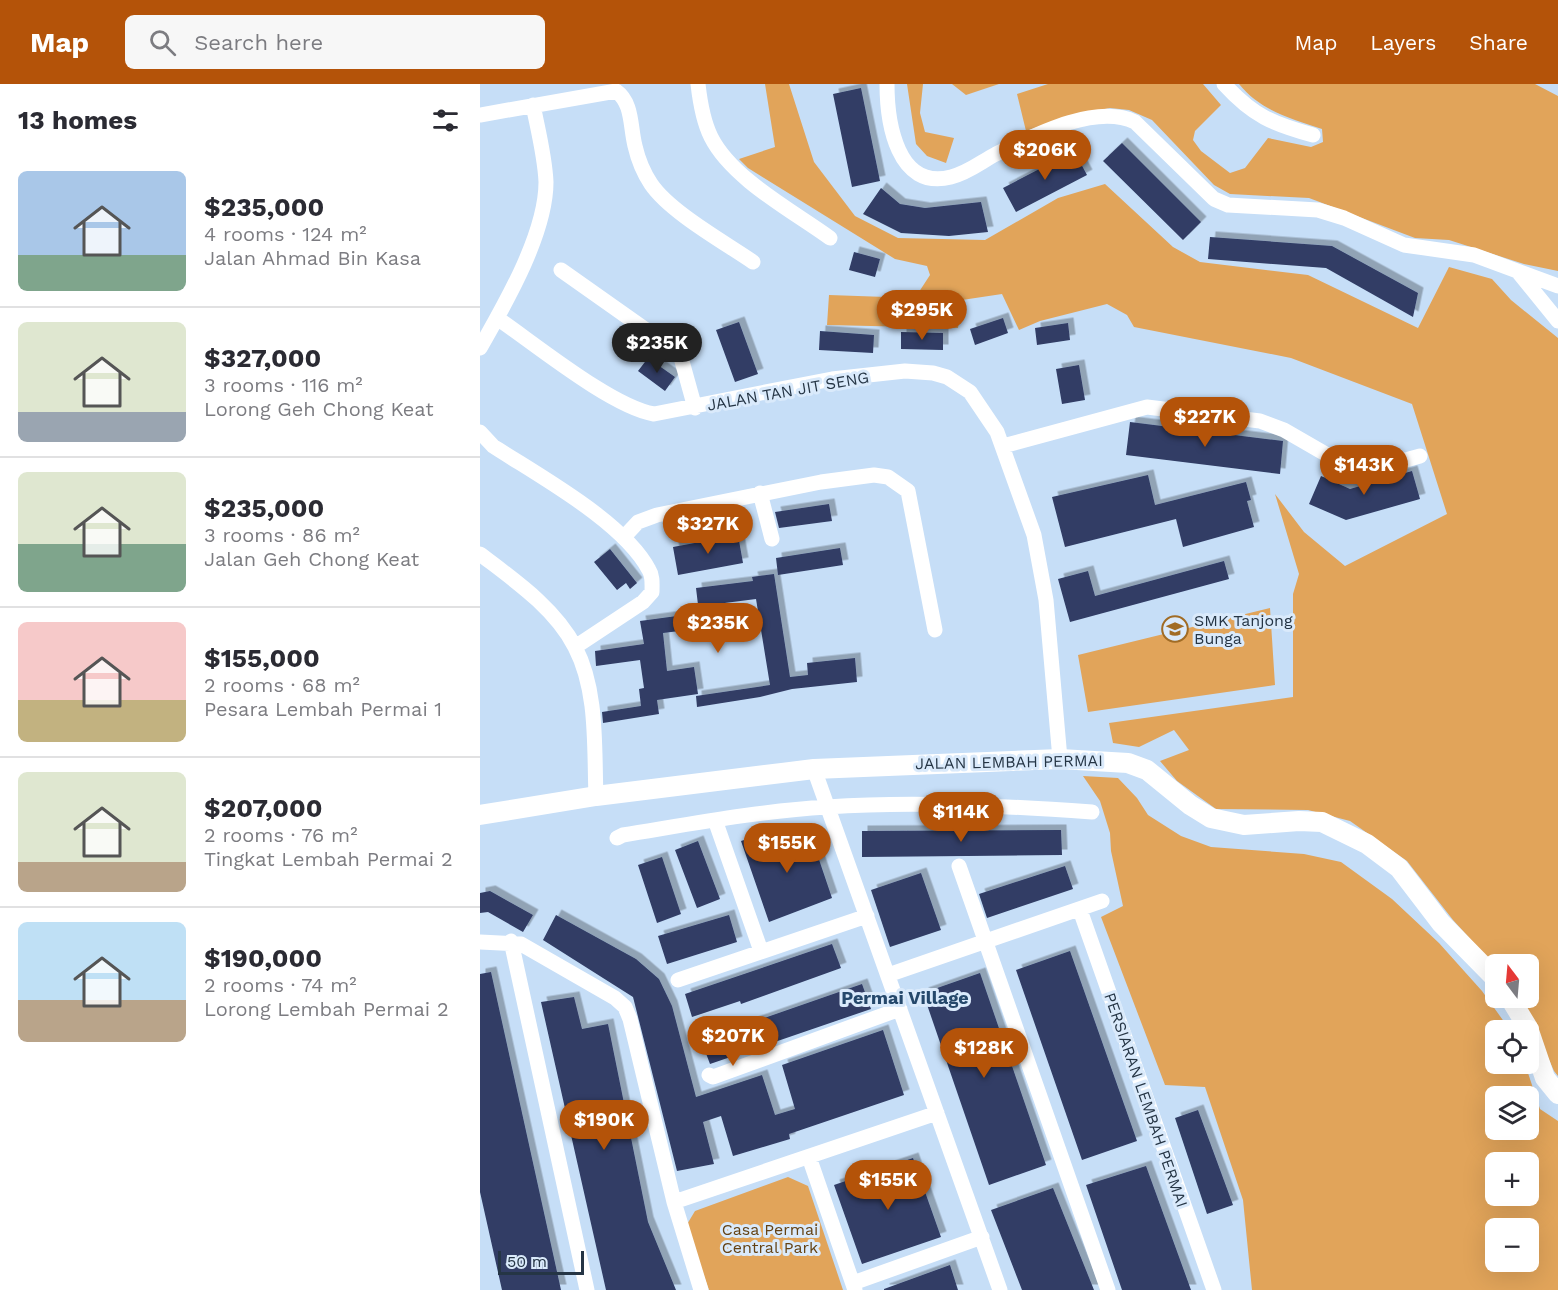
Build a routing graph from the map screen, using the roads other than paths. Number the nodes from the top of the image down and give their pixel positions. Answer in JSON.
{"nodes":[{"id":1,"x":698,"y":84,"type":"edge"},
{"id":2,"x":886,"y":84,"type":"edge"},
{"id":3,"x":1224,"y":84,"type":"edge"},
{"id":4,"x":533,"y":105,"type":"junction"},
{"id":5,"x":480,"y":115,"type":"edge"},
{"id":6,"x":1313,"y":135,"type":"dead end"},
{"id":7,"x":830,"y":238,"type":"dead end"},
{"id":8,"x":753,"y":262,"type":"dead end"},
{"id":9,"x":561,"y":270,"type":"dead end"},
{"id":10,"x":1519,"y":273,"type":"junction"},
{"id":11,"x":1558,"y":286,"type":"edge"},
{"id":12,"x":497,"y":318,"type":"junction"},
{"id":13,"x":1558,"y":321,"type":"edge"},
{"id":14,"x":480,"y":348,"type":"edge"},
{"id":15,"x":696,"y":408,"type":"junction"},
{"id":16,"x":480,"y":432,"type":"edge"},
{"id":17,"x":1003,"y":446,"type":"junction"},
{"id":18,"x":1420,"y":456,"type":"dead end"},
{"id":19,"x":760,"y":493,"type":"junction"},
{"id":20,"x":624,"y":537,"type":"junction"},
{"id":21,"x":772,"y":539,"type":"dead end"},
{"id":22,"x":480,"y":554,"type":"edge"},
{"id":23,"x":935,"y":630,"type":"dead end"},
{"id":24,"x":575,"y":647,"type":"junction"},
{"id":25,"x":1060,"y":759,"type":"junction"},
{"id":26,"x":814,"y":769,"type":"junction"},
{"id":27,"x":597,"y":796,"type":"junction"},
{"id":28,"x":828,"y":807,"type":"junction"},
{"id":29,"x":1092,"y":812,"type":"dead end"},
{"id":30,"x":480,"y":815,"type":"edge"},
{"id":31,"x":716,"y":820,"type":"junction"},
{"id":32,"x":617,"y":838,"type":"dead end"},
{"id":33,"x":958,"y":866,"type":"dead end"},
{"id":34,"x":1102,"y":901,"type":"dead end"},
{"id":35,"x":1080,"y":910,"type":"junction"},
{"id":36,"x":867,"y":916,"type":"junction"},
{"id":37,"x":511,"y":941,"type":"junction"},
{"id":38,"x":480,"y":942,"type":"edge"},
{"id":39,"x":985,"y":942,"type":"junction"},
{"id":40,"x":761,"y":951,"type":"junction"},
{"id":41,"x":1485,"y":968,"type":"edge"},
{"id":42,"x":888,"y":975,"type":"junction"},
{"id":43,"x":678,"y":980,"type":"dead end"},
{"id":44,"x":1515,"y":1008,"type":"edge"},
{"id":45,"x":900,"y":1009,"type":"junction"},
{"id":46,"x":709,"y":1076,"type":"dead end"},
{"id":47,"x":1558,"y":1094,"type":"edge"},
{"id":48,"x":937,"y":1113,"type":"junction"},
{"id":49,"x":809,"y":1157,"type":"junction"},
{"id":50,"x":674,"y":1202,"type":"junction"},
{"id":51,"x":982,"y":1237,"type":"junction"},
{"id":52,"x":854,"y":1287,"type":"edge"},
{"id":53,"x":587,"y":1290,"type":"edge"},
{"id":54,"x":701,"y":1290,"type":"edge"},
{"id":55,"x":1000,"y":1290,"type":"edge"},
{"id":56,"x":1107,"y":1290,"type":"edge"},
{"id":57,"x":1214,"y":1290,"type":"edge"}],
"edges":[{"from":1,"to":7,"type":"street"},
{"from":2,"to":10,"type":"street"},
{"from":3,"to":6,"type":"street"},
{"from":4,"to":5,"type":"street"},
{"from":4,"to":8,"type":"street"},
{"from":4,"to":12,"type":"street"},
{"from":9,"to":15,"type":"street"},
{"from":10,"to":11,"type":"street"},
{"from":10,"to":13,"type":"street"},
{"from":12,"to":14,"type":"street"},
{"from":12,"to":15,"type":"street","name":"JALAN TAN JIT SENG"},
{"from":15,"to":17,"type":"street","name":"JALAN TAN JIT SENG"},
{"from":16,"to":20,"type":"street"},
{"from":17,"to":18,"type":"street"},
{"from":17,"to":25,"type":"street","name":"JALAN TAN JIT SENG"},
{"from":19,"to":20,"type":"street"},
{"from":19,"to":21,"type":"street"},
{"from":19,"to":23,"type":"street"},
{"from":20,"to":24,"type":"street"},
{"from":22,"to":24,"type":"street"},
{"from":24,"to":27,"type":"street"},
{"from":25,"to":26,"type":"main road","name":"JALAN LEMBAH PERMAI"},
{"from":25,"to":41,"type":"main road","name":"JALAN LEMBAH PERMAI"},
{"from":26,"to":27,"type":"main road","name":"JALAN LEMBAH PERMAI"},
{"from":26,"to":28,"type":"street"},
{"from":27,"to":30,"type":"main road","name":"JALAN LEMBAH PERMAI"},
{"from":28,"to":29,"type":"street"},
{"from":28,"to":31,"type":"street"},
{"from":28,"to":36,"type":"street"},
{"from":31,"to":32,"type":"street"},
{"from":31,"to":40,"type":"street"},
{"from":33,"to":39,"type":"street"},
{"from":34,"to":35,"type":"street"},
{"from":35,"to":39,"type":"street"},
{"from":35,"to":57,"type":"street","name":"PERSIARAN LEMBAH PERMAI"},
{"from":36,"to":40,"type":"street"},
{"from":36,"to":42,"type":"street"},
{"from":37,"to":38,"type":"street"},
{"from":37,"to":50,"type":"street"},
{"from":37,"to":53,"type":"street"},
{"from":39,"to":42,"type":"street"},
{"from":39,"to":56,"type":"street"},
{"from":40,"to":43,"type":"street"},
{"from":42,"to":45,"type":"street"},
{"from":44,"to":47,"type":"main road"},
{"from":45,"to":46,"type":"street"},
{"from":45,"to":48,"type":"street"},
{"from":48,"to":49,"type":"street"},
{"from":48,"to":51,"type":"street"},
{"from":49,"to":50,"type":"street"},
{"from":49,"to":52,"type":"street"},
{"from":50,"to":54,"type":"street"},
{"from":51,"to":52,"type":"street"},
{"from":51,"to":55,"type":"street"}]}
